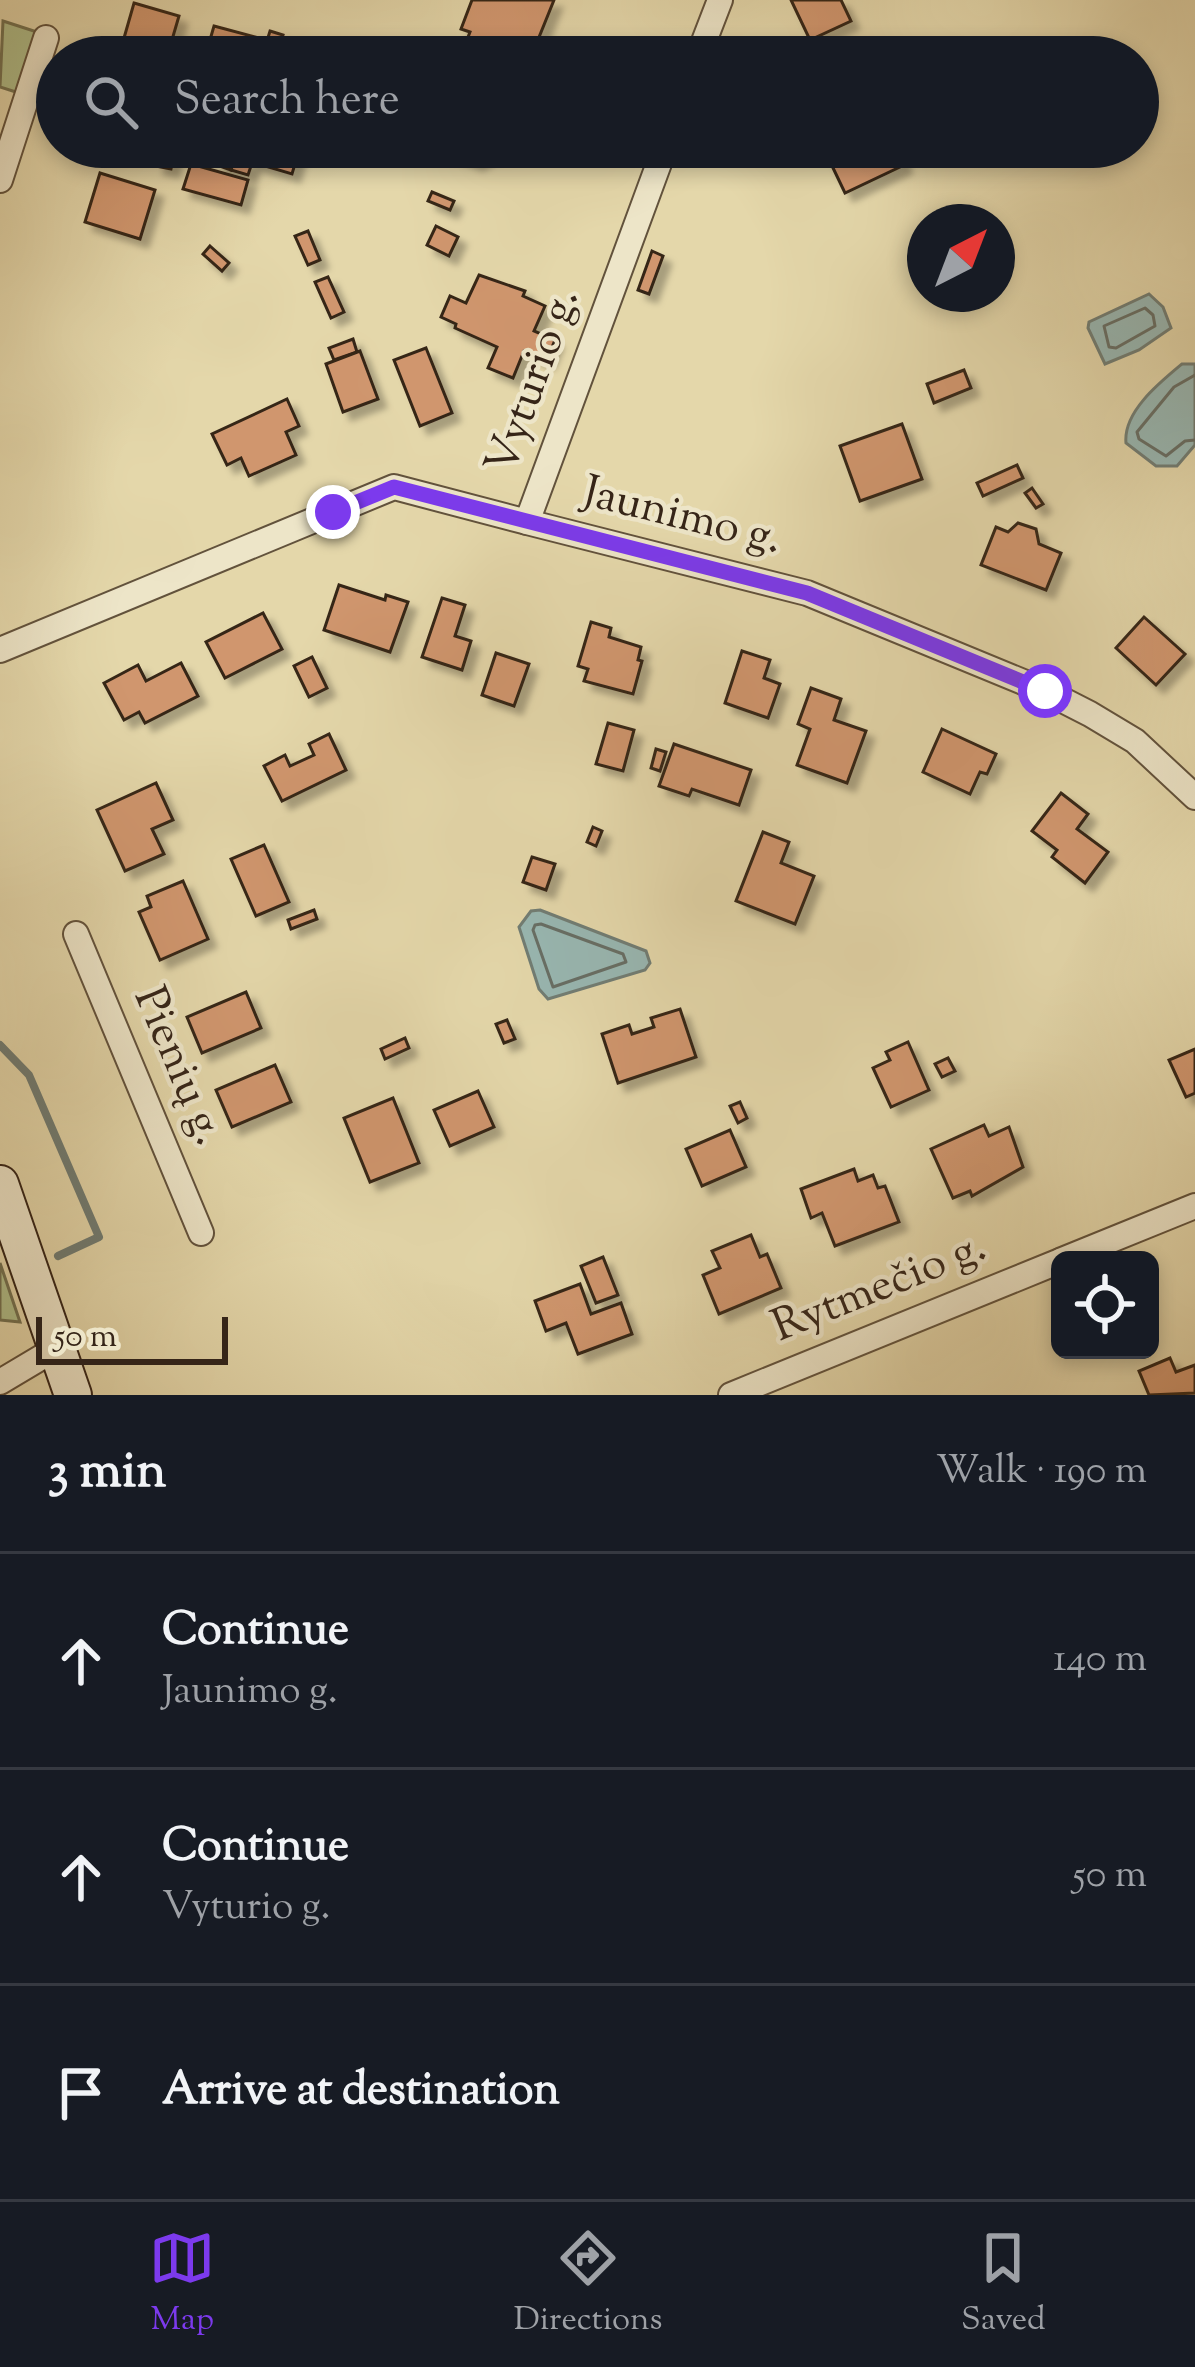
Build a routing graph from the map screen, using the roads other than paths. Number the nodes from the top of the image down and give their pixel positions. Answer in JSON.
{"nodes":[{"id":1,"x":720,"y":0,"type":"edge"},
{"id":2,"x":706,"y":36,"type":"edge"},
{"id":3,"x":36,"y":69,"type":"edge"},
{"id":4,"x":657,"y":168,"type":"edge"},
{"id":5,"x":0,"y":180,"type":"edge"},
{"id":6,"x":527,"y":522,"type":"junction"},
{"id":7,"x":0,"y":650,"type":"edge"},
{"id":8,"x":1195,"y":796,"type":"edge"},
{"id":9,"x":76,"y":934,"type":"dead end"},
{"id":10,"x":0,"y":1184,"type":"edge"},
{"id":11,"x":1195,"y":1205,"type":"edge"},
{"id":12,"x":201,"y":1234,"type":"dead end"},
{"id":13,"x":1083,"y":1251,"type":"edge"},
{"id":14,"x":1051,"y":1264,"type":"edge"},
{"id":15,"x":57,"y":1348,"type":"junction"},
{"id":16,"x":0,"y":1382,"type":"edge"},
{"id":17,"x":73,"y":1395,"type":"edge"},
{"id":18,"x":731,"y":1395,"type":"edge"}],
"edges":[{"from":1,"to":2,"type":"street"},
{"from":3,"to":5,"type":"street"},
{"from":4,"to":6,"type":"street","name":"Vyturio g."},
{"from":6,"to":7,"type":"street","name":"Vyturio g."},
{"from":6,"to":8,"type":"street","name":"Jaunimo g."},
{"from":9,"to":12,"type":"street","name":"Pienių g."},
{"from":10,"to":15,"type":"main road"},
{"from":11,"to":13,"type":"street","name":"Rytmečio g."},
{"from":14,"to":18,"type":"street","name":"Rytmečio g."},
{"from":15,"to":16,"type":"street"},
{"from":15,"to":17,"type":"main road"}]}
